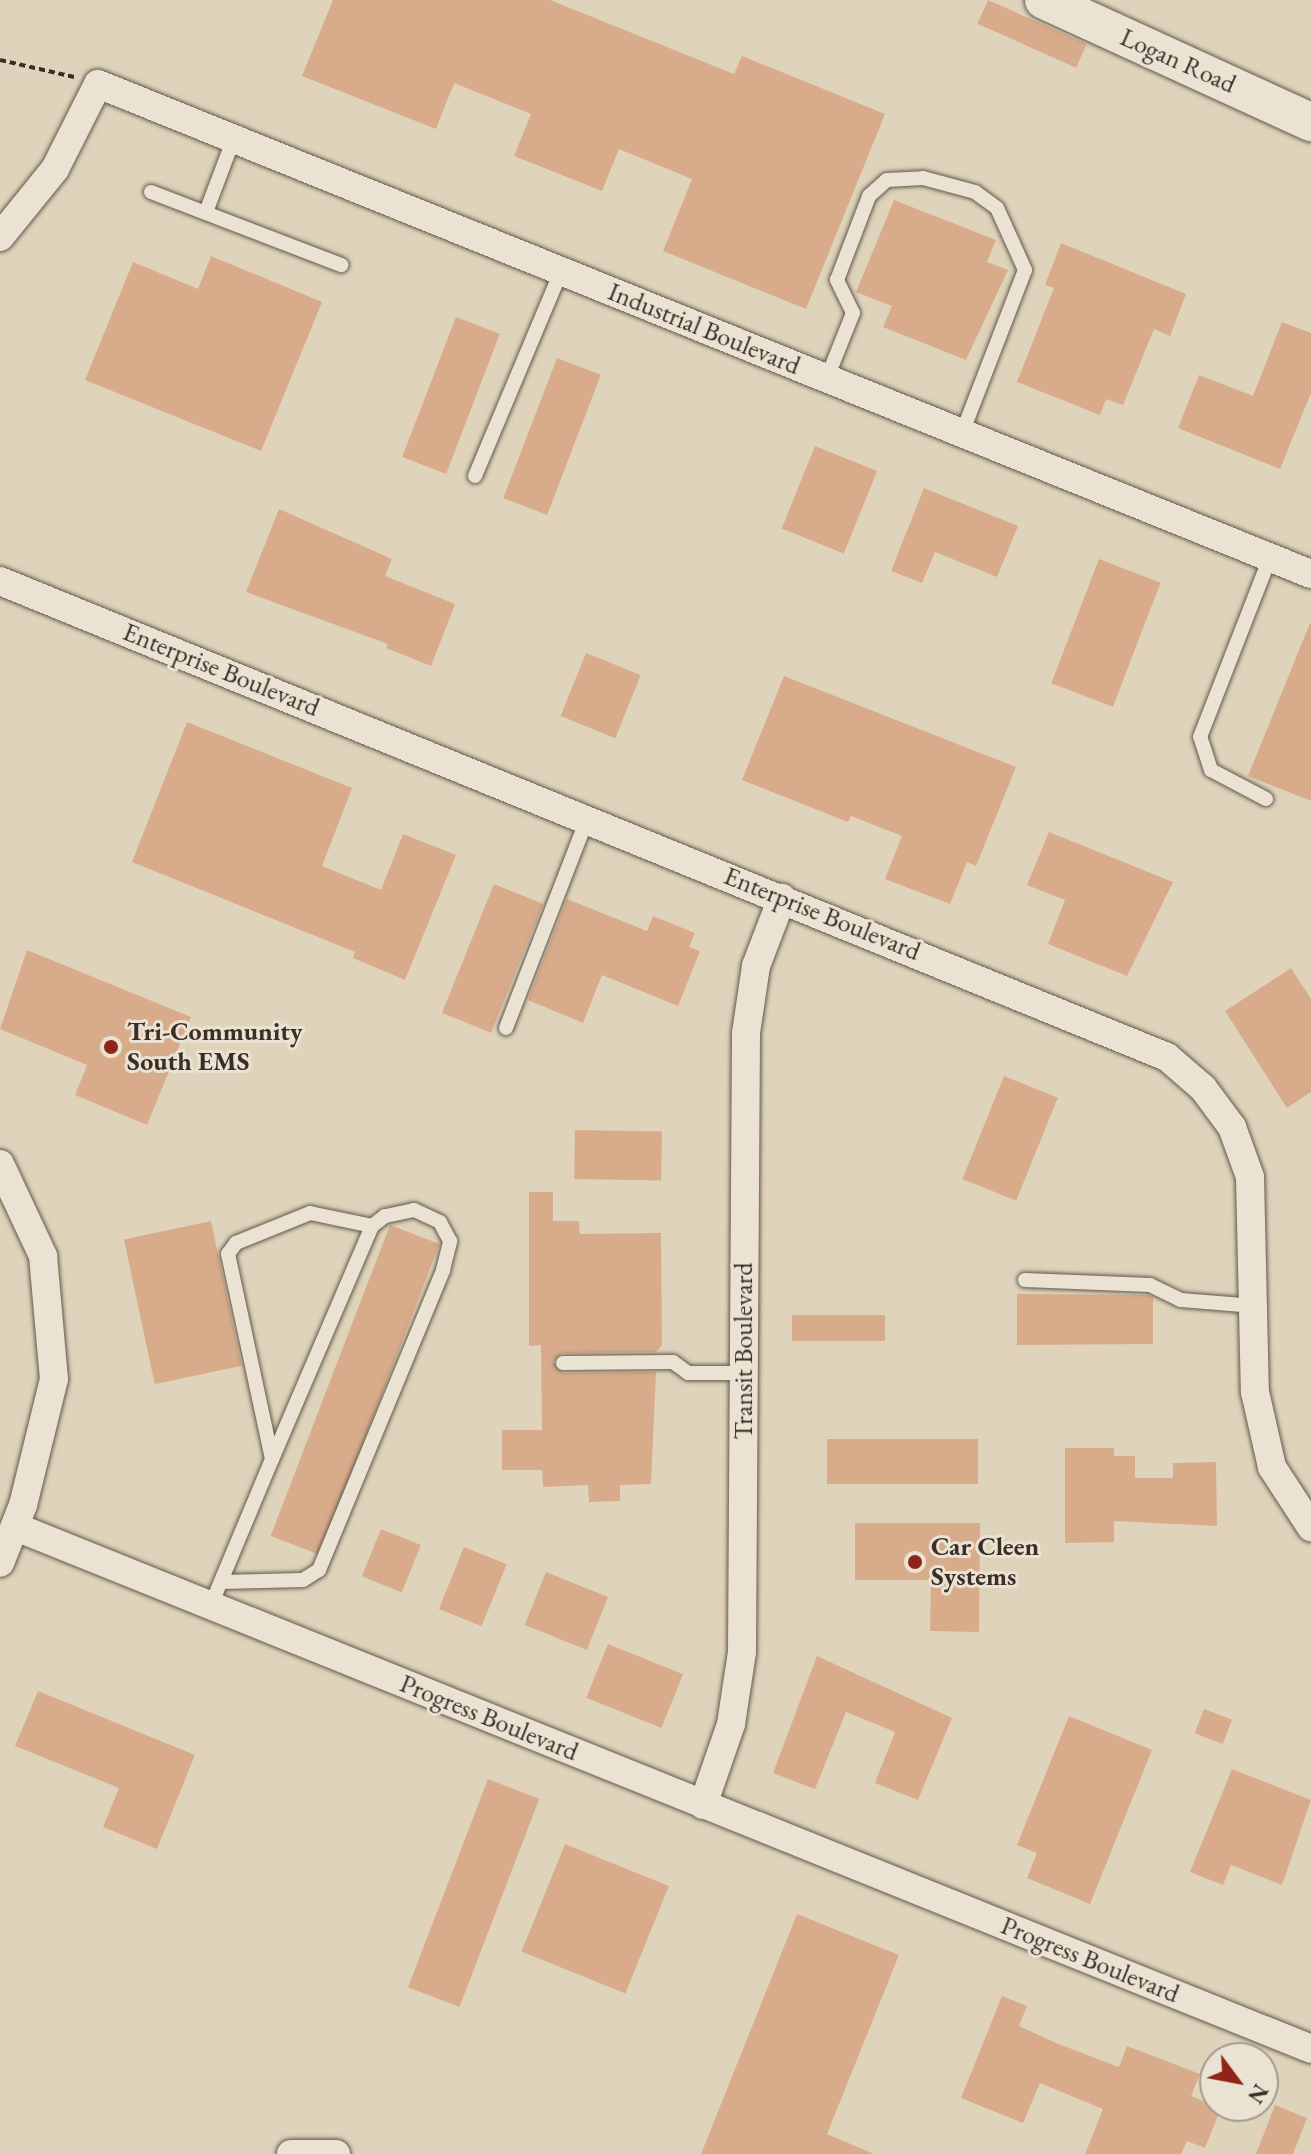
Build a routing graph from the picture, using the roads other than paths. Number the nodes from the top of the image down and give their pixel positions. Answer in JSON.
{"nodes":[{"id":1,"x":1044,"y":0,"type":"edge"},
{"id":2,"x":1311,"y":122,"type":"edge"},
{"id":3,"x":234,"y":138,"type":"junction"},
{"id":4,"x":151,"y":192,"type":"dead end"},
{"id":5,"x":206,"y":212,"type":"junction"},
{"id":6,"x":0,"y":237,"type":"edge"},
{"id":7,"x":341,"y":265,"type":"dead end"},
{"id":8,"x":561,"y":271,"type":"junction"},
{"id":9,"x":827,"y":378,"type":"junction"},
{"id":10,"x":962,"y":433,"type":"junction"},
{"id":11,"x":475,"y":476,"type":"dead end"},
{"id":12,"x":1270,"y":557,"type":"junction"},
{"id":13,"x":1311,"y":574,"type":"edge"},
{"id":14,"x":0,"y":581,"type":"edge"},
{"id":15,"x":1266,"y":799,"type":"dead end"},
{"id":16,"x":587,"y":819,"type":"junction"},
{"id":17,"x":782,"y":898,"type":"junction"},
{"id":18,"x":506,"y":1028,"type":"dead end"},
{"id":19,"x":0,"y":1164,"type":"edge"},
{"id":20,"x":372,"y":1226,"type":"junction"},
{"id":21,"x":1025,"y":1280,"type":"dead end"},
{"id":22,"x":1255,"y":1306,"type":"junction"},
{"id":23,"x":563,"y":1363,"type":"dead end"},
{"id":24,"x":744,"y":1373,"type":"junction"},
{"id":25,"x":272,"y":1459,"type":"junction"},
{"id":26,"x":16,"y":1527,"type":"junction"},
{"id":27,"x":1311,"y":1527,"type":"edge"},
{"id":28,"x":0,"y":1563,"type":"edge"},
{"id":29,"x":216,"y":1594,"type":"junction"},
{"id":30,"x":703,"y":1805,"type":"junction"},
{"id":31,"x":1311,"y":2049,"type":"edge"},
{"id":32,"x":291,"y":2154,"type":"edge"},
{"id":33,"x":336,"y":2154,"type":"edge"}],
"edges":[{"from":1,"to":2,"type":"street","name":"Logan Road"},
{"from":3,"to":5,"type":"lane"},
{"from":3,"to":6,"type":"street","name":"Industrial Boulevard"},
{"from":3,"to":8,"type":"street","name":"Industrial Boulevard"},
{"from":4,"to":5,"type":"lane"},
{"from":5,"to":7,"type":"lane"},
{"from":8,"to":9,"type":"street","name":"Industrial Boulevard"},
{"from":8,"to":11,"type":"lane"},
{"from":9,"to":10,"type":"street","name":"Industrial Boulevard"},
{"from":9,"to":10,"type":"lane"},
{"from":10,"to":12,"type":"street","name":"Industrial Boulevard"},
{"from":12,"to":13,"type":"street","name":"Industrial Boulevard"},
{"from":12,"to":15,"type":"lane"},
{"from":14,"to":16,"type":"street","name":"Enterprise Boulevard"},
{"from":16,"to":17,"type":"street","name":"Enterprise Boulevard"},
{"from":16,"to":18,"type":"lane"},
{"from":17,"to":22,"type":"street","name":"Enterprise Boulevard"},
{"from":17,"to":24,"type":"street","name":"Transit Boulevard"},
{"from":19,"to":26,"type":"street"},
{"from":20,"to":25,"type":"lane"},
{"from":20,"to":25,"type":"lane"},
{"from":20,"to":29,"type":"lane"},
{"from":21,"to":22,"type":"lane"},
{"from":22,"to":27,"type":"street","name":"Enterprise Boulevard"},
{"from":23,"to":24,"type":"lane"},
{"from":24,"to":30,"type":"street","name":"Transit Boulevard"},
{"from":25,"to":29,"type":"lane"},
{"from":26,"to":28,"type":"street"},
{"from":26,"to":29,"type":"street","name":"Progress Boulevard"},
{"from":29,"to":30,"type":"street","name":"Progress Boulevard"},
{"from":30,"to":31,"type":"street","name":"Progress Boulevard"},
{"from":32,"to":33,"type":"street"}]}
